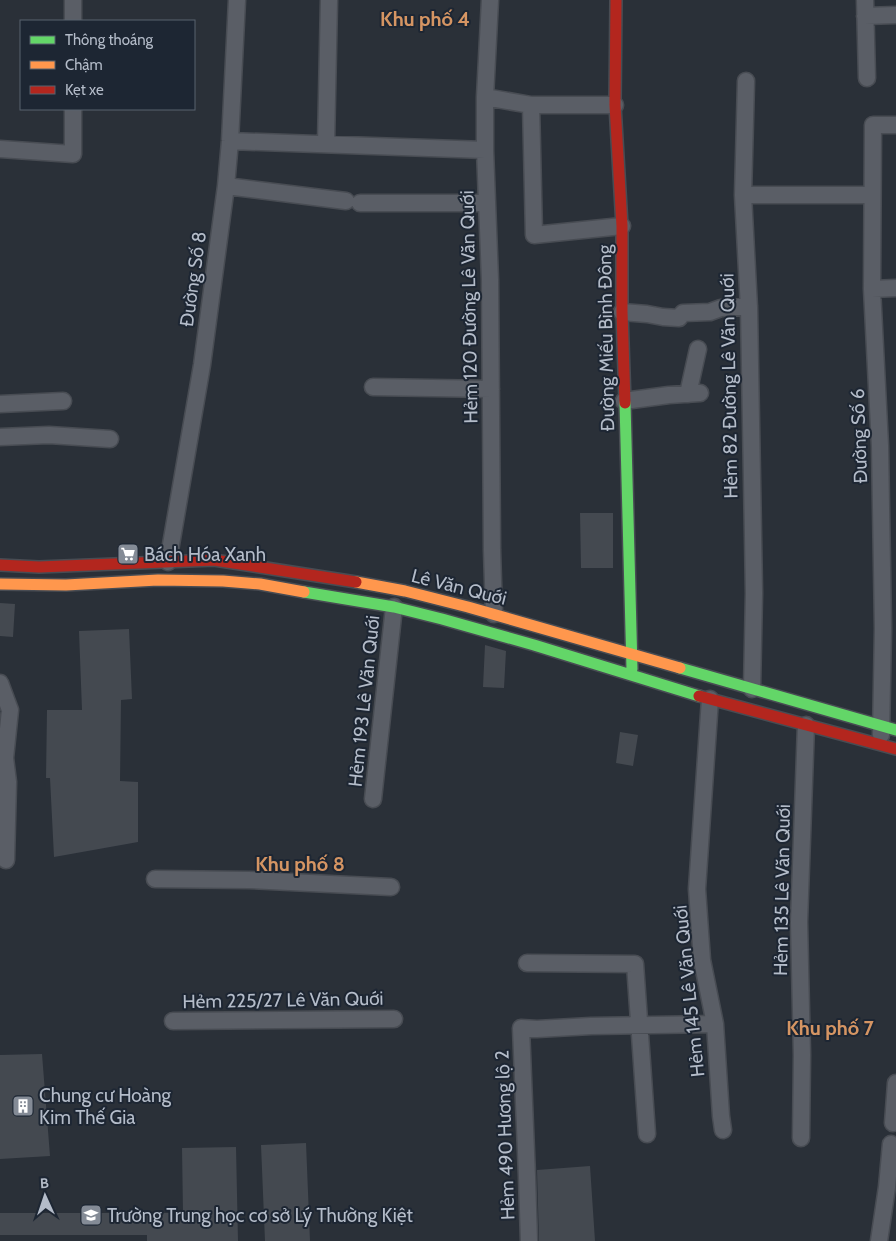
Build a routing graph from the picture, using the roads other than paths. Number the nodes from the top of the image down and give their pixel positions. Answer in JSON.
{"nodes":[{"id":1,"x":72,"y":0,"type":"edge"},
{"id":2,"x":237,"y":0,"type":"edge"},
{"id":3,"x":329,"y":0,"type":"edge"},
{"id":4,"x":490,"y":0,"type":"edge"},
{"id":5,"x":616,"y":0,"type":"edge"},
{"id":6,"x":865,"y":8,"type":"edge"},
{"id":7,"x":896,"y":15,"type":"edge"},
{"id":8,"x":73,"y":20,"type":"edge"},
{"id":9,"x":867,"y":78,"type":"dead end"},
{"id":10,"x":746,"y":82,"type":"dead end"},
{"id":11,"x":485,"y":97,"type":"junction"},
{"id":12,"x":531,"y":105,"type":"junction"},
{"id":13,"x":615,"y":105,"type":"junction"},
{"id":14,"x":73,"y":110,"type":"edge"},
{"id":15,"x":896,"y":125,"type":"edge"},
{"id":16,"x":230,"y":141,"type":"junction"},
{"id":17,"x":326,"y":144,"type":"junction"},
{"id":18,"x":0,"y":149,"type":"edge"},
{"id":19,"x":485,"y":150,"type":"junction"},
{"id":20,"x":226,"y":186,"type":"junction"},
{"id":21,"x":872,"y":195,"type":"junction"},
{"id":22,"x":743,"y":196,"type":"junction"},
{"id":23,"x":487,"y":203,"type":"junction"},
{"id":24,"x":622,"y":226,"type":"junction"},
{"id":25,"x":896,"y":288,"type":"edge"},
{"id":26,"x":872,"y":289,"type":"junction"},
{"id":27,"x":749,"y":306,"type":"junction"},
{"id":28,"x":622,"y":312,"type":"junction"},
{"id":29,"x":698,"y":349,"type":"dead end"},
{"id":30,"x":373,"y":387,"type":"dead end"},
{"id":31,"x":491,"y":389,"type":"junction"},
{"id":32,"x":63,"y":401,"type":"dead end"},
{"id":33,"x":624,"y":401,"type":"junction"},
{"id":34,"x":0,"y":404,"type":"edge"},
{"id":35,"x":0,"y":437,"type":"edge"},
{"id":36,"x":110,"y":439,"type":"dead end"},
{"id":37,"x":168,"y":562,"type":"junction"},
{"id":38,"x":0,"y":565,"type":"edge"},
{"id":39,"x":0,"y":584,"type":"edge"},
{"id":40,"x":394,"y":608,"type":"junction"},
{"id":41,"x":494,"y":614,"type":"junction"},
{"id":42,"x":632,"y":654,"type":"junction"},
{"id":43,"x":632,"y":675,"type":"junction"},
{"id":44,"x":0,"y":683,"type":"edge"},
{"id":45,"x":752,"y":689,"type":"junction"},
{"id":46,"x":710,"y":699,"type":"junction"},
{"id":47,"x":5,"y":710,"type":"edge"},
{"id":48,"x":806,"y":725,"type":"junction"},
{"id":49,"x":889,"y":728,"type":"edge"},
{"id":50,"x":888,"y":747,"type":"edge"},
{"id":51,"x":2,"y":758,"type":"edge"},
{"id":52,"x":374,"y":799,"type":"dead end"},
{"id":53,"x":6,"y":860,"type":"dead end"},
{"id":54,"x":155,"y":880,"type":"dead end"},
{"id":55,"x":391,"y":887,"type":"dead end"},
{"id":56,"x":527,"y":964,"type":"dead end"},
{"id":57,"x":394,"y":1019,"type":"dead end"},
{"id":58,"x":172,"y":1021,"type":"dead end"},
{"id":59,"x":715,"y":1024,"type":"junction"},
{"id":60,"x":639,"y":1025,"type":"junction"},
{"id":61,"x":896,"y":1082,"type":"edge"},
{"id":62,"x":893,"y":1123,"type":"dead end"},
{"id":63,"x":723,"y":1130,"type":"dead end"},
{"id":64,"x":647,"y":1134,"type":"dead end"},
{"id":65,"x":802,"y":1138,"type":"dead end"},
{"id":66,"x":891,"y":1144,"type":"dead end"},
{"id":67,"x":529,"y":1241,"type":"edge"},
{"id":68,"x":879,"y":1241,"type":"edge"}],
"edges":[{"from":1,"to":8,"type":"street"},
{"from":2,"to":16,"type":"street","name":"Đường Số 8"},
{"from":3,"to":17,"type":"street"},
{"from":4,"to":11,"type":"street","name":"Hẻm 120 Đường Lê Văn Quới"},
{"from":5,"to":13,"type":"main road","name":"Đường Miếu Bình Đông"},
{"from":6,"to":7,"type":"street"},
{"from":6,"to":9,"type":"street"},
{"from":10,"to":22,"type":"street","name":"Hẻm 82 Đường Lê Văn Quới"},
{"from":11,"to":12,"type":"street"},
{"from":11,"to":19,"type":"street","name":"Hẻm 120 Đường Lê Văn Quới"},
{"from":12,"to":13,"type":"street"},
{"from":12,"to":24,"type":"street"},
{"from":13,"to":24,"type":"main road","name":"Đường Miếu Bình Đông"},
{"from":14,"to":18,"type":"street"},
{"from":15,"to":21,"type":"street","name":"Đường Số 6"},
{"from":16,"to":17,"type":"street"},
{"from":16,"to":20,"type":"street","name":"Đường Số 8"},
{"from":17,"to":19,"type":"street"},
{"from":19,"to":23,"type":"street","name":"Hẻm 120 Đường Lê Văn Quới"},
{"from":20,"to":23,"type":"street"},
{"from":20,"to":37,"type":"street","name":"Đường Số 8"},
{"from":21,"to":22,"type":"street"},
{"from":21,"to":26,"type":"street","name":"Đường Số 6"},
{"from":22,"to":27,"type":"street","name":"Hẻm 82 Đường Lê Văn Quới"},
{"from":23,"to":31,"type":"street","name":"Hẻm 120 Đường Lê Văn Quới"},
{"from":24,"to":28,"type":"main road","name":"Đường Miếu Bình Đông"},
{"from":25,"to":26,"type":"street"},
{"from":26,"to":49,"type":"street","name":"Đường Số 6"},
{"from":27,"to":28,"type":"street"},
{"from":27,"to":45,"type":"street","name":"Hẻm 82 Đường Lê Văn Quới"},
{"from":28,"to":33,"type":"main road","name":"Đường Miếu Bình Đông"},
{"from":29,"to":33,"type":"street"},
{"from":30,"to":31,"type":"street"},
{"from":31,"to":41,"type":"street","name":"Hẻm 120 Đường Lê Văn Quới"},
{"from":32,"to":34,"type":"street"},
{"from":33,"to":42,"type":"main road","name":"Đường Miếu Bình Đông"},
{"from":35,"to":36,"type":"street"},
{"from":37,"to":38,"type":"main road","name":"Lê Văn Quới"},
{"from":37,"to":41,"type":"main road","name":"Lê Văn Quới"},
{"from":39,"to":40,"type":"main road","name":"Lê Văn Quới"},
{"from":40,"to":43,"type":"main road","name":"Lê Văn Quới"},
{"from":40,"to":52,"type":"street","name":"Hẻm 193 Lê Văn Quới"},
{"from":41,"to":42,"type":"main road","name":"Lê Văn Quới"},
{"from":42,"to":43,"type":"main road","name":"Đường Miếu Bình Đông"},
{"from":42,"to":45,"type":"main road","name":"Lê Văn Quới"},
{"from":43,"to":46,"type":"main road","name":"Lê Văn Quới"},
{"from":44,"to":47,"type":"street"},
{"from":45,"to":49,"type":"main road","name":"Lê Văn Quới"},
{"from":46,"to":48,"type":"main road","name":"Lê Văn Quới"},
{"from":46,"to":59,"type":"street","name":"Hẻm 145 Lê Văn Quới"},
{"from":47,"to":51,"type":"street"},
{"from":48,"to":50,"type":"main road","name":"Lê Văn Quới"},
{"from":48,"to":65,"type":"street","name":"Hẻm 135 Lê Văn Quới"},
{"from":49,"to":50,"type":"street","name":"Đường Số 6"},
{"from":51,"to":53,"type":"street"},
{"from":54,"to":55,"type":"street"},
{"from":56,"to":60,"type":"street"},
{"from":57,"to":58,"type":"street","name":"Hẻm 225/27 Lê Văn Quới"},
{"from":59,"to":60,"type":"street"},
{"from":59,"to":63,"type":"street","name":"Hẻm 145 Lê Văn Quới"},
{"from":60,"to":64,"type":"street"},
{"from":60,"to":67,"type":"street","name":"Hẻm 490 Hương lộ 2"},
{"from":61,"to":62,"type":"street"},
{"from":66,"to":68,"type":"street"}]}
